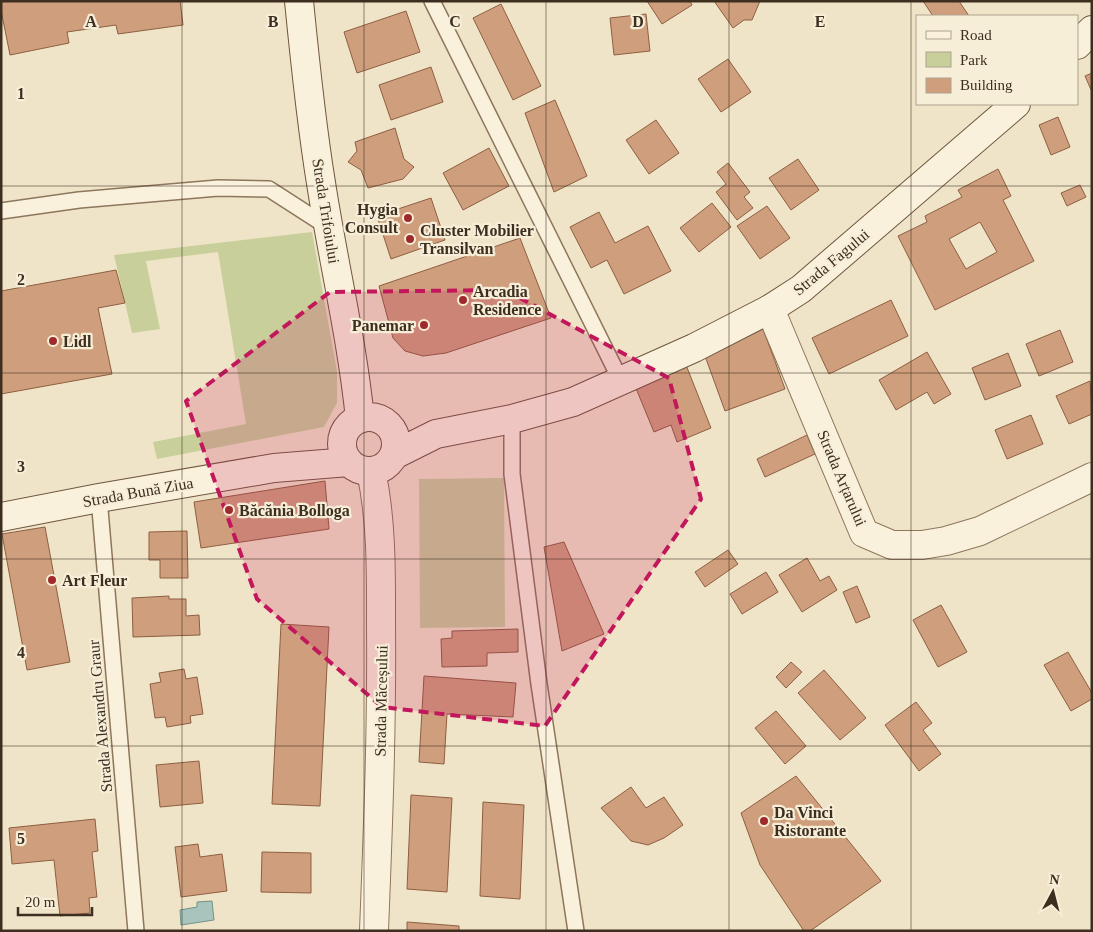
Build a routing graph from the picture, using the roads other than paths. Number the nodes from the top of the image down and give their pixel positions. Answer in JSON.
{"nodes":[{"id":1,"x":300,"y":1,"type":"edge"},
{"id":2,"x":432,"y":1,"type":"edge"},
{"id":3,"x":1092,"y":30,"type":"edge"},
{"id":4,"x":1078,"y":44,"type":"edge"},
{"id":5,"x":1015,"y":105,"type":"edge"},
{"id":6,"x":1,"y":211,"type":"edge"},
{"id":7,"x":328,"y":226,"type":"junction"},
{"id":8,"x":770,"y":309,"type":"junction"},
{"id":9,"x":621,"y":380,"type":"junction"},
{"id":10,"x":512,"y":419,"type":"junction"},
{"id":11,"x":388,"y":424,"type":"junction"},
{"id":12,"x":352,"y":427,"type":"junction"},
{"id":13,"x":436,"y":434,"type":"junction"},
{"id":14,"x":394,"y":455,"type":"junction"},
{"id":15,"x":360,"y":466,"type":"junction"},
{"id":16,"x":274,"y":468,"type":"junction"},
{"id":17,"x":1092,"y":476,"type":"edge"},
{"id":18,"x":99,"y":498,"type":"junction"},
{"id":19,"x":1,"y":517,"type":"edge"},
{"id":20,"x":136,"y":931,"type":"edge"},
{"id":21,"x":374,"y":931,"type":"edge"},
{"id":22,"x":576,"y":931,"type":"edge"}],
"edges":[{"from":1,"to":7,"type":"main road","name":"Strada Trifoiului"},
{"from":2,"to":9,"type":"lane"},
{"from":3,"to":4,"type":"main road"},
{"from":5,"to":8,"type":"main road","name":"Strada Fagului"},
{"from":6,"to":7,"type":"lane"},
{"from":7,"to":12,"type":"main road","name":"Strada Trifoiului"},
{"from":8,"to":9,"type":"main road","name":"Strada Fagului"},
{"from":8,"to":17,"type":"main road","name":"Strada Arțarului"},
{"from":9,"to":10,"type":"main road","name":"Strada Fagului"},
{"from":10,"to":13,"type":"main road","name":"Strada Fagului"},
{"from":10,"to":22,"type":"lane"},
{"from":11,"to":12,"type":"main road"},
{"from":11,"to":13,"type":"main road","name":"Strada Fagului"},
{"from":11,"to":14,"type":"main road"},
{"from":12,"to":15,"type":"main road"},
{"from":12,"to":16,"type":"main road","name":"Strada Bună Ziua"},
{"from":13,"to":14,"type":"main road","name":"Strada Fagului"},
{"from":14,"to":15,"type":"main road"},
{"from":15,"to":16,"type":"main road","name":"Strada Bună Ziua"},
{"from":15,"to":21,"type":"main road","name":"Strada Măceșului"},
{"from":16,"to":18,"type":"main road","name":"Strada Bună Ziua"},
{"from":18,"to":19,"type":"main road","name":"Strada Bună Ziua"},
{"from":18,"to":20,"type":"lane","name":"Strada Alexandru Graur"}]}
